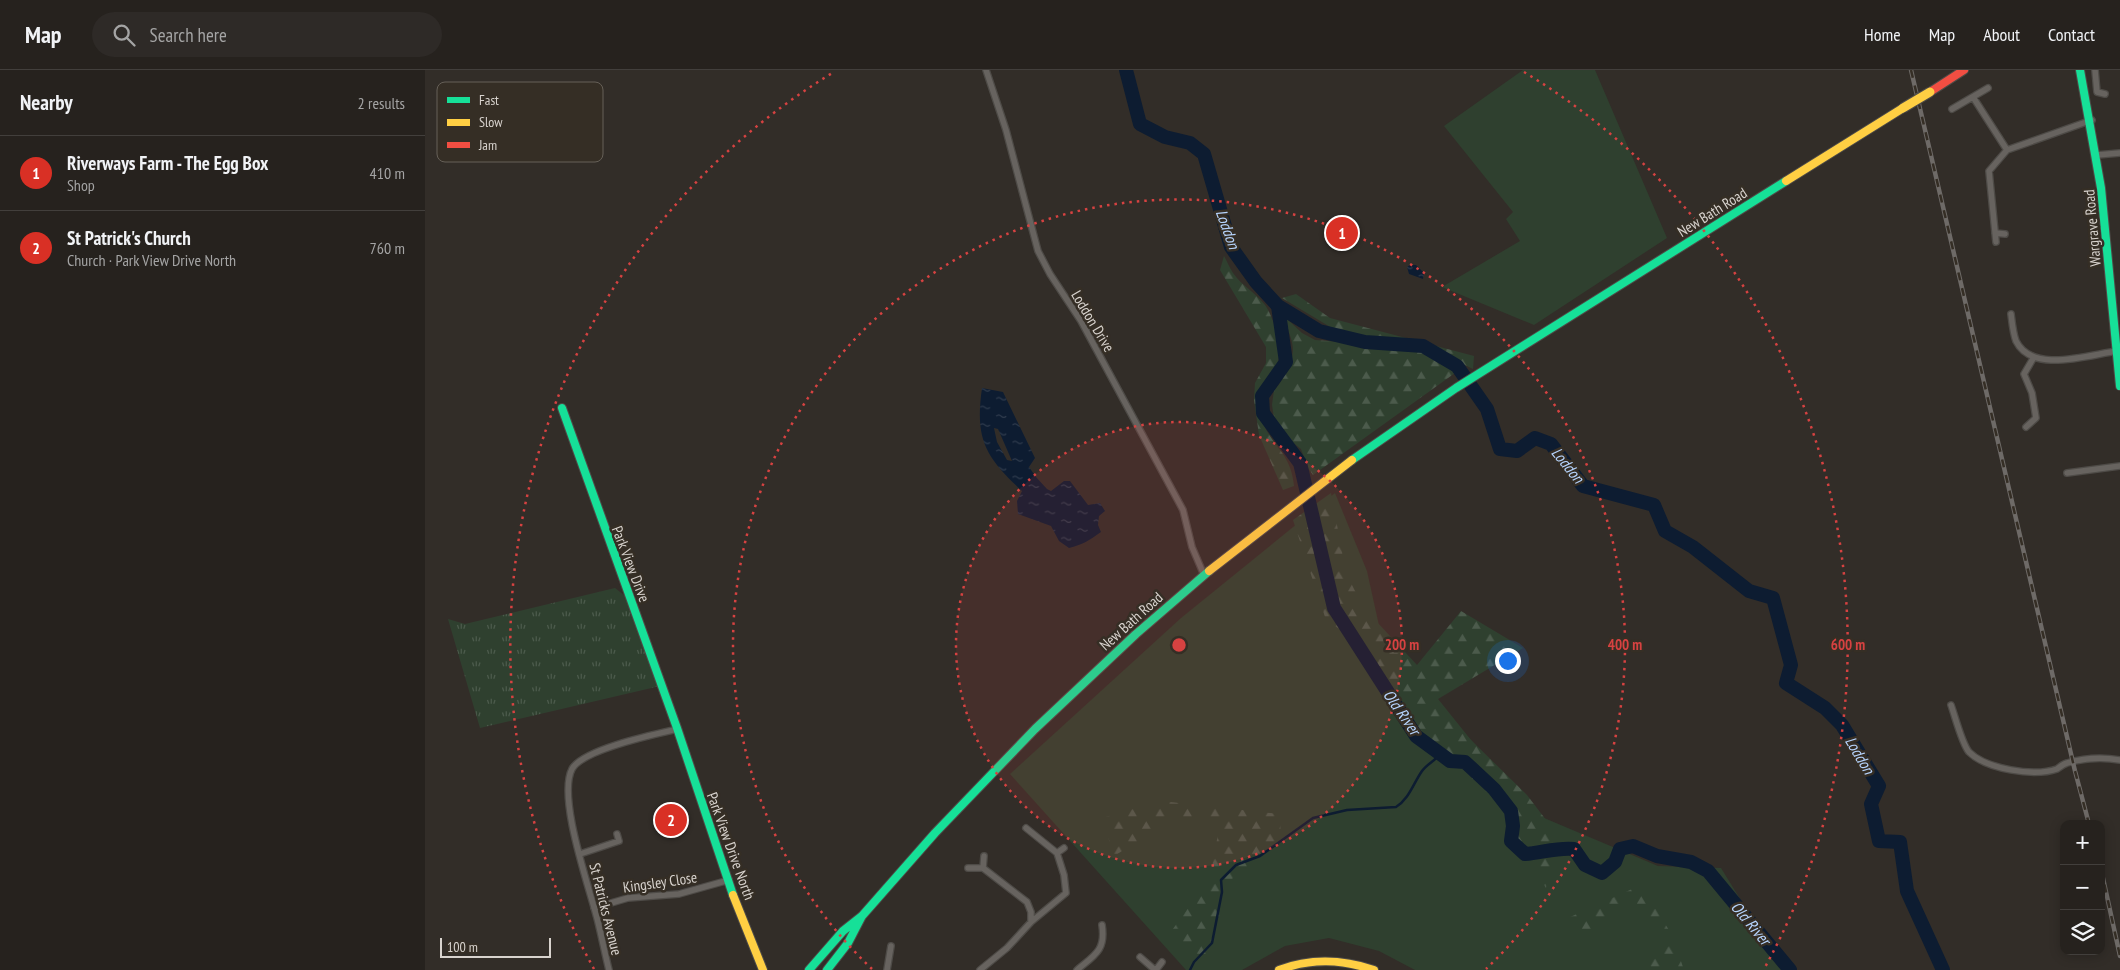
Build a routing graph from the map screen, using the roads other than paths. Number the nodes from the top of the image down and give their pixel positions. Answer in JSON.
{"nodes":[{"id":1,"x":986,"y":70,"type":"edge"},
{"id":2,"x":1964,"y":70,"type":"edge"},
{"id":3,"x":2080,"y":70,"type":"edge"},
{"id":4,"x":2095,"y":70,"type":"edge"},
{"id":5,"x":1988,"y":88,"type":"dead end"},
{"id":6,"x":2105,"y":94,"type":"dead end"},
{"id":7,"x":1973,"y":96,"type":"junction"},
{"id":8,"x":1952,"y":109,"type":"dead end"},
{"id":9,"x":2092,"y":120,"type":"junction"},
{"id":10,"x":2007,"y":150,"type":"junction"},
{"id":11,"x":2120,"y":152,"type":"edge"},
{"id":12,"x":2097,"y":155,"type":"junction"},
{"id":13,"x":1995,"y":233,"type":"junction"},
{"id":14,"x":2005,"y":234,"type":"dead end"},
{"id":15,"x":1996,"y":242,"type":"dead end"},
{"id":16,"x":2011,"y":314,"type":"dead end"},
{"id":17,"x":2117,"y":315,"type":"edge"},
{"id":18,"x":2117,"y":351,"type":"junction"},
{"id":19,"x":2034,"y":357,"type":"junction"},
{"id":20,"x":2120,"y":386,"type":"edge"},
{"id":21,"x":562,"y":408,"type":"dead end"},
{"id":22,"x":2026,"y":427,"type":"dead end"},
{"id":23,"x":2120,"y":466,"type":"edge"},
{"id":24,"x":2067,"y":473,"type":"dead end"},
{"id":25,"x":1204,"y":575,"type":"junction"},
{"id":26,"x":1951,"y":705,"type":"dead end"},
{"id":27,"x":678,"y":729,"type":"junction"},
{"id":28,"x":2120,"y":760,"type":"edge"},
{"id":29,"x":1026,"y":828,"type":"dead end"},
{"id":30,"x":617,"y":834,"type":"dead end"},
{"id":31,"x":619,"y":841,"type":"junction"},
{"id":32,"x":621,"y":848,"type":"dead end"},
{"id":33,"x":1064,"y":848,"type":"dead end"},
{"id":34,"x":1057,"y":853,"type":"junction"},
{"id":35,"x":580,"y":854,"type":"junction"},
{"id":36,"x":984,"y":856,"type":"dead end"},
{"id":37,"x":968,"y":868,"type":"dead end"},
{"id":38,"x":983,"y":868,"type":"junction"},
{"id":39,"x":729,"y":880,"type":"junction"},
{"id":40,"x":594,"y":908,"type":"junction"},
{"id":41,"x":862,"y":916,"type":"junction"},
{"id":42,"x":1031,"y":922,"type":"junction"},
{"id":43,"x":1101,"y":925,"type":"dead end"},
{"id":44,"x":891,"y":946,"type":"dead end"},
{"id":45,"x":1140,"y":957,"type":"dead end"},
{"id":46,"x":1162,"y":962,"type":"dead end"},
{"id":47,"x":609,"y":970,"type":"edge"},
{"id":48,"x":763,"y":970,"type":"edge"},
{"id":49,"x":809,"y":970,"type":"edge"},
{"id":50,"x":827,"y":970,"type":"edge"},
{"id":51,"x":887,"y":970,"type":"edge"},
{"id":52,"x":980,"y":970,"type":"edge"},
{"id":53,"x":1077,"y":970,"type":"edge"},
{"id":54,"x":1155,"y":970,"type":"edge"},
{"id":55,"x":1279,"y":970,"type":"edge"},
{"id":56,"x":1374,"y":970,"type":"edge"}],
"edges":[{"from":1,"to":25,"type":"street","name":"Loddon Drive"},
{"from":2,"to":25,"type":"main road","name":"New Bath Road","bridge":true},
{"from":3,"to":9,"type":"main road","name":"Wargrave Road"},
{"from":4,"to":6,"type":"street"},
{"from":5,"to":7,"type":"street"},
{"from":7,"to":8,"type":"street"},
{"from":7,"to":10,"type":"street"},
{"from":9,"to":10,"type":"street"},
{"from":9,"to":12,"type":"main road","name":"Wargrave Road"},
{"from":10,"to":13,"type":"street"},
{"from":11,"to":12,"type":"street"},
{"from":12,"to":17,"type":"main road","name":"Wargrave Road"},
{"from":13,"to":14,"type":"street"},
{"from":13,"to":15,"type":"street"},
{"from":16,"to":19,"type":"street"},
{"from":17,"to":18,"type":"main road","name":"Wargrave Road"},
{"from":18,"to":19,"type":"street"},
{"from":18,"to":20,"type":"main road","name":"Wargrave Road"},
{"from":19,"to":22,"type":"street"},
{"from":21,"to":27,"type":"main road","name":"Park View Drive"},
{"from":23,"to":24,"type":"street"},
{"from":25,"to":41,"type":"main road","name":"New Bath Road"},
{"from":26,"to":28,"type":"street"},
{"from":27,"to":35,"type":"street","name":"St Patricks Avenue"},
{"from":27,"to":39,"type":"main road","name":"Park View Drive North"},
{"from":29,"to":34,"type":"street"},
{"from":30,"to":31,"type":"street","name":"St Patricks Avenue"},
{"from":31,"to":32,"type":"street","name":"St Patricks Avenue"},
{"from":31,"to":35,"type":"street","name":"St Patricks Avenue"},
{"from":33,"to":34,"type":"street"},
{"from":34,"to":42,"type":"street"},
{"from":35,"to":40,"type":"street","name":"St Patricks Avenue"},
{"from":36,"to":38,"type":"street"},
{"from":37,"to":38,"type":"street"},
{"from":38,"to":42,"type":"street"},
{"from":39,"to":40,"type":"street","name":"Kingsley Close"},
{"from":39,"to":48,"type":"main road","name":"Park View Drive North"},
{"from":40,"to":47,"type":"street","name":"St Patricks Avenue"},
{"from":41,"to":49,"type":"main road","name":"New Bath Road"},
{"from":41,"to":50,"type":"main road","name":"New Bath Road"},
{"from":42,"to":52,"type":"street"},
{"from":43,"to":53,"type":"street"},
{"from":44,"to":51,"type":"street"},
{"from":45,"to":54,"type":"street"},
{"from":46,"to":54,"type":"street"},
{"from":55,"to":56,"type":"main road"}]}
